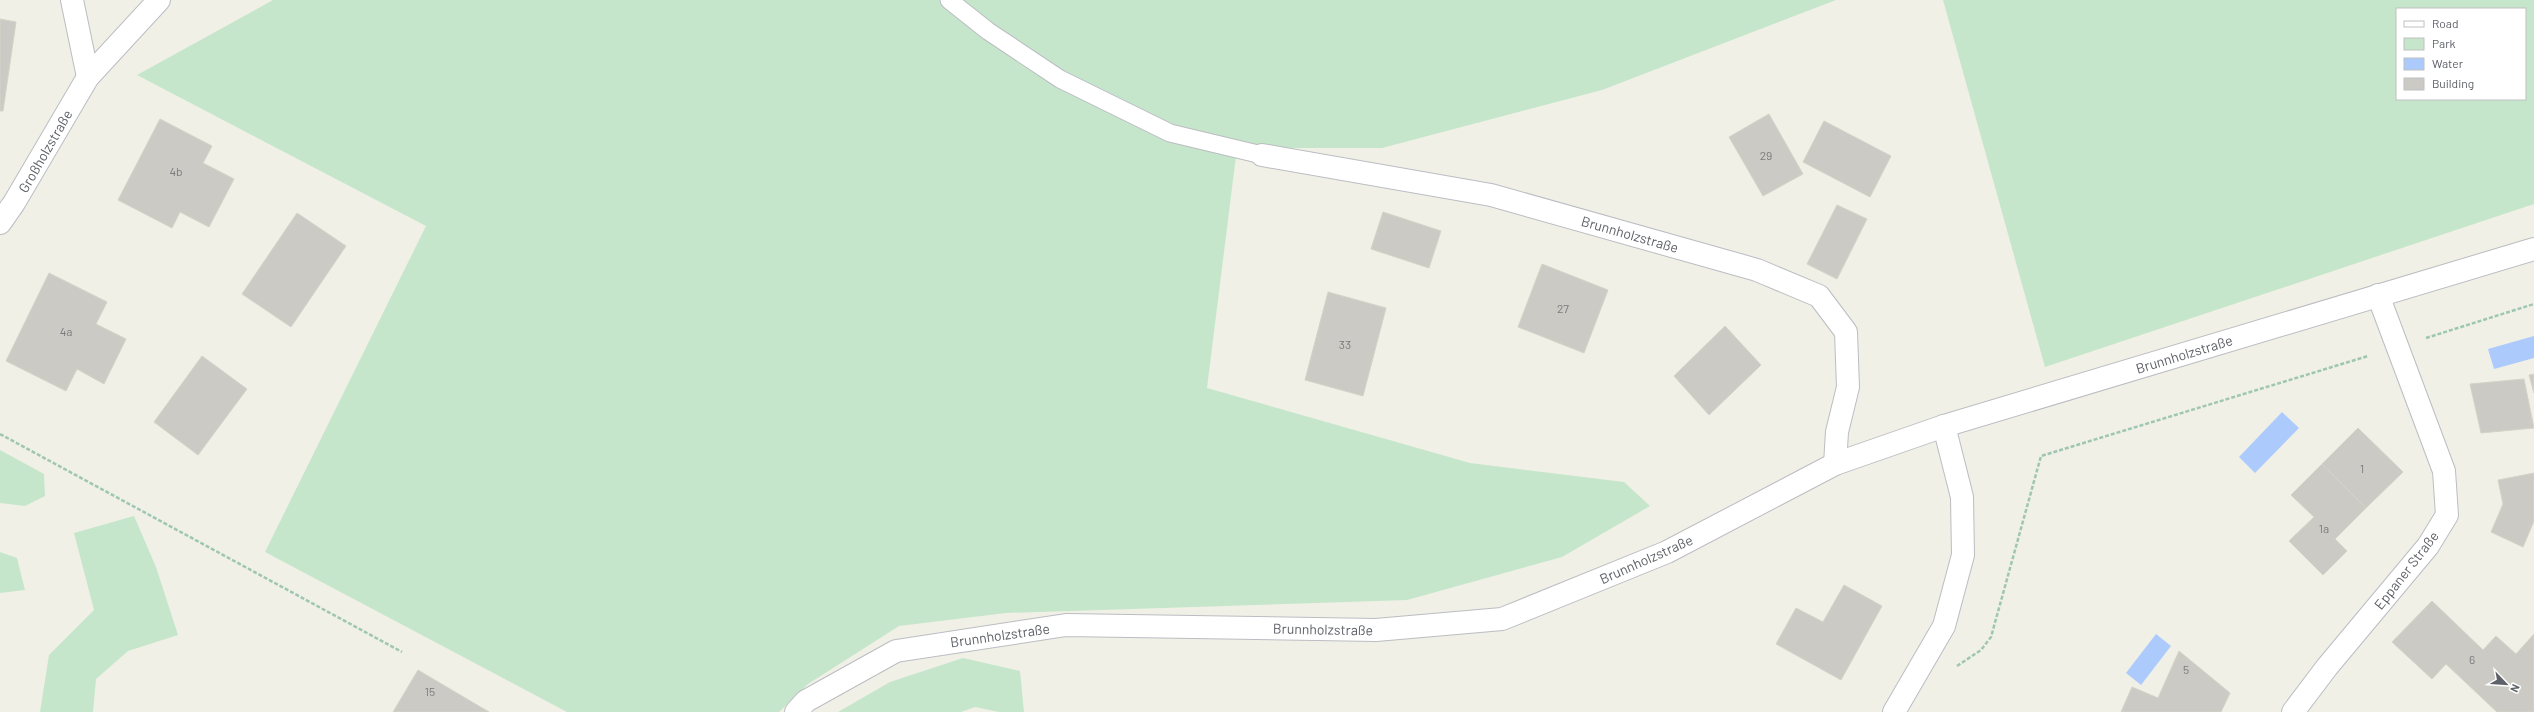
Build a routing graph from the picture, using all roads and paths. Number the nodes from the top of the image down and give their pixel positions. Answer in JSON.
{"nodes":[{"id":1,"x":72,"y":0,"type":"edge"},
{"id":2,"x":159,"y":0,"type":"edge"},
{"id":3,"x":949,"y":0,"type":"edge"},
{"id":4,"x":88,"y":77,"type":"junction"},
{"id":5,"x":1262,"y":155,"type":"joint"},
{"id":6,"x":0,"y":223,"type":"edge"},
{"id":7,"x":2534,"y":249,"type":"edge"},
{"id":8,"x":2378,"y":295,"type":"junction"},
{"id":9,"x":2534,"y":304,"type":"edge"},
{"id":10,"x":2396,"y":348,"type":"junction"},
{"id":11,"x":1944,"y":426,"type":"junction"},
{"id":12,"x":0,"y":434,"type":"edge"},
{"id":13,"x":1835,"y":464,"type":"junction"},
{"id":14,"x":402,"y":652,"type":"dead end"},
{"id":15,"x":1920,"y":672,"type":"junction"},
{"id":16,"x":796,"y":712,"type":"edge"},
{"id":17,"x":1894,"y":712,"type":"edge"},
{"id":18,"x":2293,"y":712,"type":"edge"}],
"edges":[{"from":1,"to":4,"type":"street"},
{"from":2,"to":4,"type":"street","name":"Großholzstraße"},
{"from":3,"to":5,"type":"lane"},
{"from":4,"to":6,"type":"street","name":"Großholzstraße"},
{"from":5,"to":13,"type":"street","name":"Brunnholzstraße"},
{"from":7,"to":8,"type":"street","name":"Brunnholzstraße"},
{"from":8,"to":10,"type":"street","name":"Eppaner Straße"},
{"from":8,"to":11,"type":"street","name":"Brunnholzstraße"},
{"from":9,"to":10,"type":"path"},
{"from":10,"to":15,"type":"path"},
{"from":10,"to":18,"type":"street","name":"Eppaner Straße"},
{"from":11,"to":13,"type":"street","name":"Brunnholzstraße"},
{"from":11,"to":15,"type":"street"},
{"from":12,"to":14,"type":"path"},
{"from":13,"to":16,"type":"street","name":"Brunnholzstraße"},
{"from":15,"to":17,"type":"street"}]}
